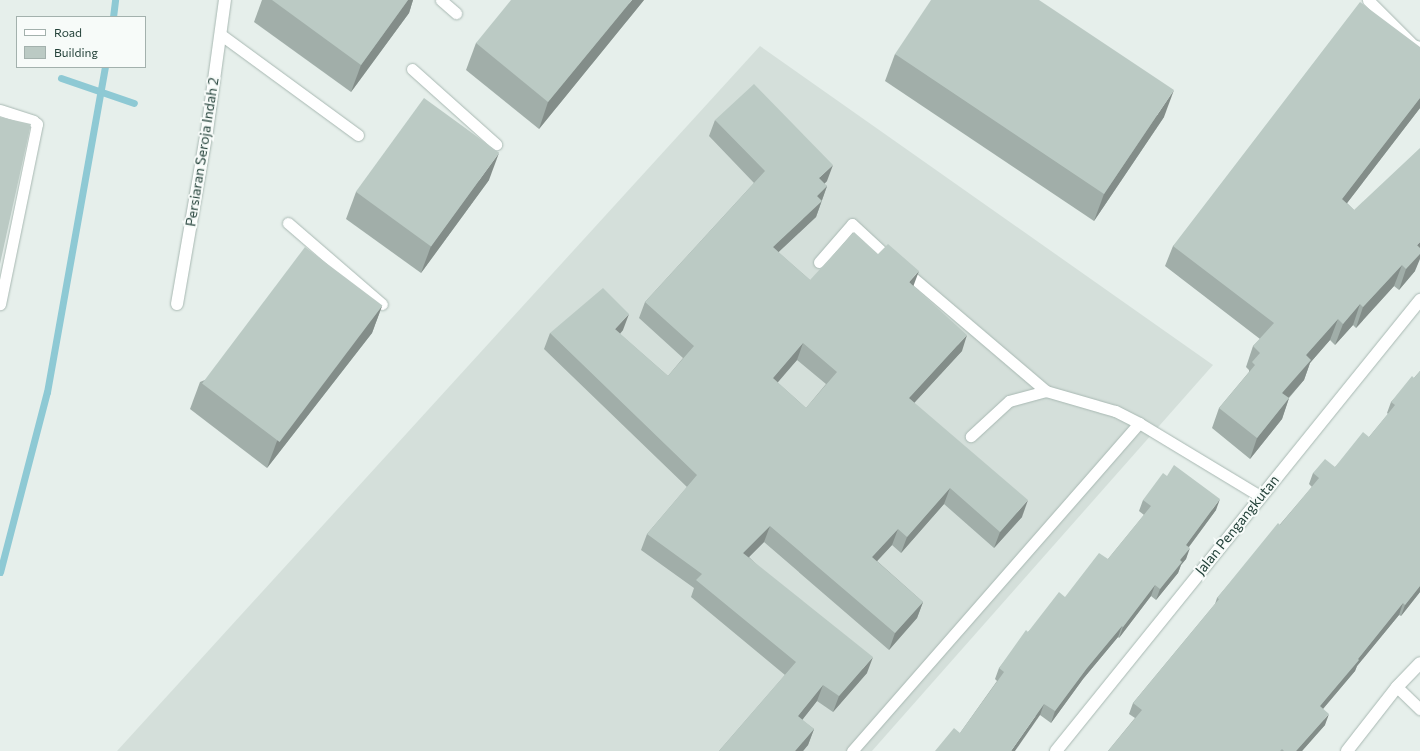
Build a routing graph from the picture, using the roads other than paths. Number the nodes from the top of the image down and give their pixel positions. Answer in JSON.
{"nodes":[{"id":1,"x":225,"y":0,"type":"edge"},
{"id":2,"x":441,"y":0,"type":"edge"},
{"id":3,"x":1368,"y":0,"type":"edge"},
{"id":4,"x":456,"y":13,"type":"dead end"},
{"id":5,"x":220,"y":34,"type":"junction"},
{"id":6,"x":1420,"y":47,"type":"edge"},
{"id":7,"x":412,"y":69,"type":"dead end"},
{"id":8,"x":0,"y":110,"type":"edge"},
{"id":9,"x":358,"y":135,"type":"dead end"},
{"id":10,"x":496,"y":144,"type":"dead end"},
{"id":11,"x":288,"y":223,"type":"dead end"},
{"id":12,"x":819,"y":262,"type":"dead end"},
{"id":13,"x":1420,"y":300,"type":"edge"},
{"id":14,"x":0,"y":304,"type":"edge"},
{"id":15,"x":177,"y":304,"type":"dead end"},
{"id":16,"x":382,"y":304,"type":"edge"},
{"id":17,"x":1046,"y":391,"type":"junction"},
{"id":18,"x":1139,"y":423,"type":"junction"},
{"id":19,"x":971,"y":436,"type":"dead end"},
{"id":20,"x":1260,"y":496,"type":"junction"},
{"id":21,"x":1420,"y":663,"type":"edge"},
{"id":22,"x":1397,"y":688,"type":"junction"},
{"id":23,"x":1420,"y":709,"type":"edge"},
{"id":24,"x":852,"y":751,"type":"edge"},
{"id":25,"x":1056,"y":751,"type":"edge"},
{"id":26,"x":1347,"y":751,"type":"edge"}],
"edges":[{"from":1,"to":5,"type":"street","name":"Persiaran Seroja Indah 2"},
{"from":2,"to":4,"type":"lane"},
{"from":3,"to":6,"type":"lane"},
{"from":5,"to":9,"type":"lane"},
{"from":5,"to":15,"type":"street","name":"Persiaran Seroja Indah 2"},
{"from":7,"to":10,"type":"lane"},
{"from":8,"to":14,"type":"lane"},
{"from":11,"to":16,"type":"lane"},
{"from":12,"to":17,"type":"lane"},
{"from":13,"to":20,"type":"street","name":"Jalan Pengangkutan"},
{"from":17,"to":18,"type":"lane"},
{"from":17,"to":19,"type":"lane"},
{"from":18,"to":20,"type":"lane"},
{"from":18,"to":24,"type":"lane"},
{"from":20,"to":25,"type":"street","name":"Jalan Pengangkutan"},
{"from":21,"to":22,"type":"street"},
{"from":22,"to":23,"type":"lane"},
{"from":22,"to":26,"type":"street"}]}
